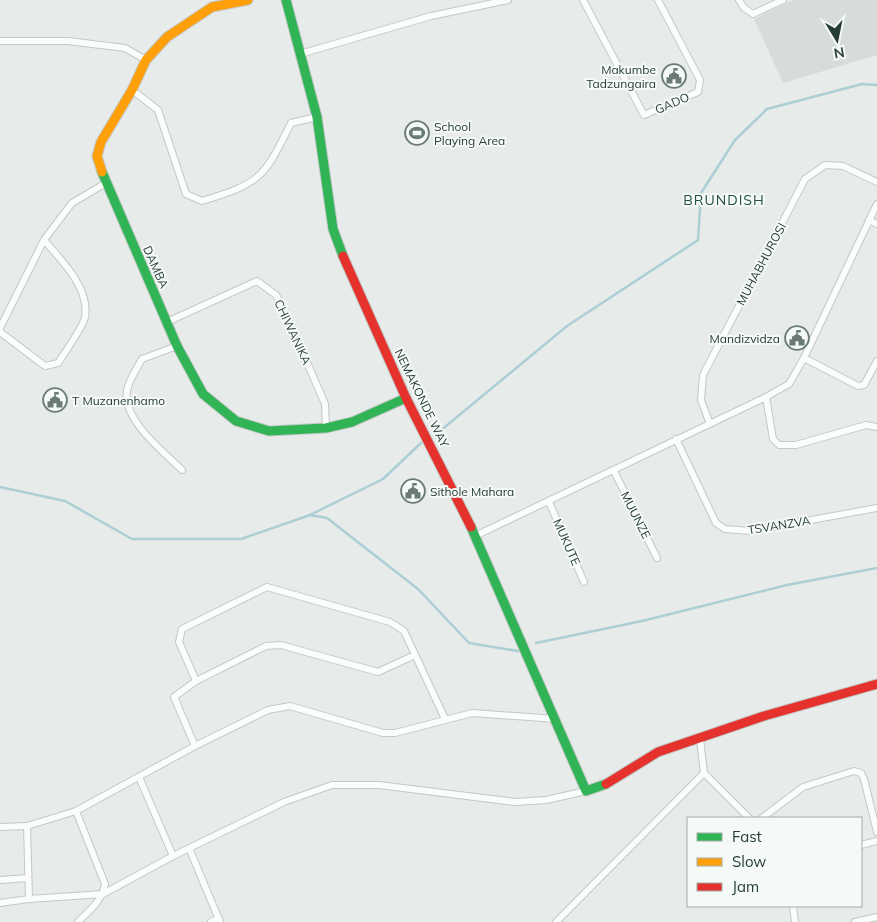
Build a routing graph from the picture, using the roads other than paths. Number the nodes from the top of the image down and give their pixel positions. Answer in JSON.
{"nodes":[{"id":1,"x":248,"y":0,"type":"edge"},
{"id":2,"x":286,"y":0,"type":"edge"},
{"id":3,"x":508,"y":0,"type":"edge"},
{"id":4,"x":583,"y":0,"type":"edge"},
{"id":5,"x":658,"y":0,"type":"edge"},
{"id":6,"x":740,"y":0,"type":"edge"},
{"id":7,"x":783,"y":0,"type":"edge"},
{"id":8,"x":211,"y":4,"type":"edge"},
{"id":9,"x":0,"y":41,"type":"edge"},
{"id":10,"x":300,"y":54,"type":"junction"},
{"id":11,"x":146,"y":60,"type":"junction"},
{"id":12,"x":132,"y":90,"type":"junction"},
{"id":13,"x":316,"y":117,"type":"junction"},
{"id":14,"x":877,"y":182,"type":"edge"},
{"id":15,"x":106,"y":183,"type":"junction"},
{"id":16,"x":877,"y":204,"type":"edge"},
{"id":17,"x":869,"y":220,"type":"junction"},
{"id":18,"x":877,"y":224,"type":"edge"},
{"id":19,"x":44,"y":240,"type":"junction"},
{"id":20,"x":167,"y":322,"type":"junction"},
{"id":21,"x":0,"y":328,"type":"edge"},
{"id":22,"x":0,"y":332,"type":"edge"},
{"id":23,"x":177,"y":346,"type":"junction"},
{"id":24,"x":804,"y":358,"type":"junction"},
{"id":25,"x":877,"y":361,"type":"edge"},
{"id":26,"x":406,"y":398,"type":"junction"},
{"id":27,"x":766,"y":398,"type":"junction"},
{"id":28,"x":710,"y":424,"type":"junction"},
{"id":29,"x":877,"y":427,"type":"edge"},
{"id":30,"x":326,"y":428,"type":"junction"},
{"id":31,"x":676,"y":439,"type":"junction"},
{"id":32,"x":182,"y":470,"type":"dead end"},
{"id":33,"x":614,"y":471,"type":"junction"},
{"id":34,"x":549,"y":502,"type":"junction"},
{"id":35,"x":877,"y":508,"type":"edge"},
{"id":36,"x":475,"y":536,"type":"junction"},
{"id":37,"x":657,"y":558,"type":"dead end"},
{"id":38,"x":584,"y":582,"type":"dead end"},
{"id":39,"x":415,"y":655,"type":"junction"},
{"id":40,"x":196,"y":681,"type":"junction"},
{"id":41,"x":877,"y":684,"type":"edge"},
{"id":42,"x":445,"y":719,"type":"junction"},
{"id":43,"x":556,"y":719,"type":"junction"},
{"id":44,"x":700,"y":739,"type":"junction"},
{"id":45,"x":195,"y":746,"type":"junction"},
{"id":46,"x":704,"y":773,"type":"junction"},
{"id":47,"x":139,"y":778,"type":"junction"},
{"id":48,"x":586,"y":791,"type":"junction"},
{"id":49,"x":76,"y":811,"type":"junction"},
{"id":50,"x":748,"y":817,"type":"edge"},
{"id":51,"x":763,"y":817,"type":"edge"},
{"id":52,"x":0,"y":826,"type":"edge"},
{"id":53,"x":27,"y":826,"type":"junction"},
{"id":54,"x":877,"y":832,"type":"edge"},
{"id":55,"x":877,"y":841,"type":"edge"},
{"id":56,"x":862,"y":845,"type":"edge"},
{"id":57,"x":189,"y":848,"type":"junction"},
{"id":58,"x":173,"y":856,"type":"junction"},
{"id":59,"x":28,"y":878,"type":"junction"},
{"id":60,"x":0,"y":880,"type":"edge"},
{"id":61,"x":103,"y":894,"type":"junction"},
{"id":62,"x":29,"y":899,"type":"junction"},
{"id":63,"x":0,"y":904,"type":"edge"},
{"id":64,"x":793,"y":907,"type":"edge"},
{"id":65,"x":877,"y":917,"type":"edge"},
{"id":66,"x":220,"y":920,"type":"edge"},
{"id":67,"x":78,"y":922,"type":"edge"},
{"id":68,"x":211,"y":922,"type":"edge"},
{"id":69,"x":556,"y":922,"type":"edge"},
{"id":70,"x":795,"y":922,"type":"edge"},
{"id":71,"x":855,"y":922,"type":"edge"}],
"edges":[{"from":1,"to":8,"type":"street","name":"DAMBA"},
{"from":2,"to":10,"type":"street","name":"NEMAKONDE WAY"},
{"from":3,"to":10,"type":"street"},
{"from":4,"to":5,"type":"street","name":"GADO"},
{"from":6,"to":7,"type":"street"},
{"from":8,"to":11,"type":"street","name":"DAMBA"},
{"from":9,"to":11,"type":"street"},
{"from":10,"to":13,"type":"street","name":"NEMAKONDE WAY"},
{"from":11,"to":12,"type":"street","name":"DAMBA"},
{"from":12,"to":13,"type":"street"},
{"from":12,"to":15,"type":"street","name":"DAMBA"},
{"from":13,"to":26,"type":"street","name":"NEMAKONDE WAY"},
{"from":14,"to":28,"type":"street","name":"MUHABHUROSI"},
{"from":15,"to":19,"type":"street"},
{"from":15,"to":20,"type":"street","name":"DAMBA"},
{"from":16,"to":17,"type":"street"},
{"from":17,"to":18,"type":"street"},
{"from":17,"to":24,"type":"street"},
{"from":19,"to":21,"type":"street"},
{"from":19,"to":22,"type":"street"},
{"from":20,"to":23,"type":"street","name":"DAMBA"},
{"from":20,"to":30,"type":"street","name":"CHIWANIKA"},
{"from":23,"to":30,"type":"street","name":"DAMBA"},
{"from":23,"to":32,"type":"street"},
{"from":24,"to":25,"type":"street"},
{"from":24,"to":27,"type":"street"},
{"from":26,"to":30,"type":"street","name":"DAMBA"},
{"from":26,"to":36,"type":"street","name":"NEMAKONDE WAY"},
{"from":27,"to":28,"type":"street"},
{"from":27,"to":29,"type":"street"},
{"from":28,"to":31,"type":"street"},
{"from":31,"to":33,"type":"street"},
{"from":31,"to":35,"type":"street","name":"TSVANZVA"},
{"from":33,"to":34,"type":"street"},
{"from":33,"to":37,"type":"street","name":"MUUNZE"},
{"from":34,"to":36,"type":"street"},
{"from":34,"to":38,"type":"street","name":"MUKUTE"},
{"from":36,"to":43,"type":"street","name":"NEMAKONDE WAY"},
{"from":39,"to":40,"type":"street"},
{"from":39,"to":40,"type":"street"},
{"from":39,"to":42,"type":"street"},
{"from":40,"to":45,"type":"street"},
{"from":41,"to":44,"type":"street"},
{"from":42,"to":43,"type":"street"},
{"from":42,"to":45,"type":"street"},
{"from":43,"to":48,"type":"street","name":"NEMAKONDE WAY"},
{"from":44,"to":46,"type":"street"},
{"from":44,"to":48,"type":"street"},
{"from":45,"to":47,"type":"street"},
{"from":46,"to":50,"type":"street"},
{"from":46,"to":69,"type":"street"},
{"from":47,"to":49,"type":"street"},
{"from":47,"to":58,"type":"street"},
{"from":48,"to":57,"type":"street"},
{"from":49,"to":53,"type":"street"},
{"from":49,"to":61,"type":"street"},
{"from":51,"to":54,"type":"street"},
{"from":52,"to":53,"type":"street"},
{"from":53,"to":59,"type":"street"},
{"from":55,"to":56,"type":"street"},
{"from":57,"to":58,"type":"street"},
{"from":57,"to":66,"type":"street"},
{"from":58,"to":61,"type":"street"},
{"from":59,"to":60,"type":"street"},
{"from":59,"to":62,"type":"street"},
{"from":61,"to":62,"type":"street"},
{"from":61,"to":67,"type":"street"},
{"from":62,"to":63,"type":"street"},
{"from":64,"to":70,"type":"street"},
{"from":65,"to":71,"type":"street"},
{"from":66,"to":68,"type":"street"}]}
